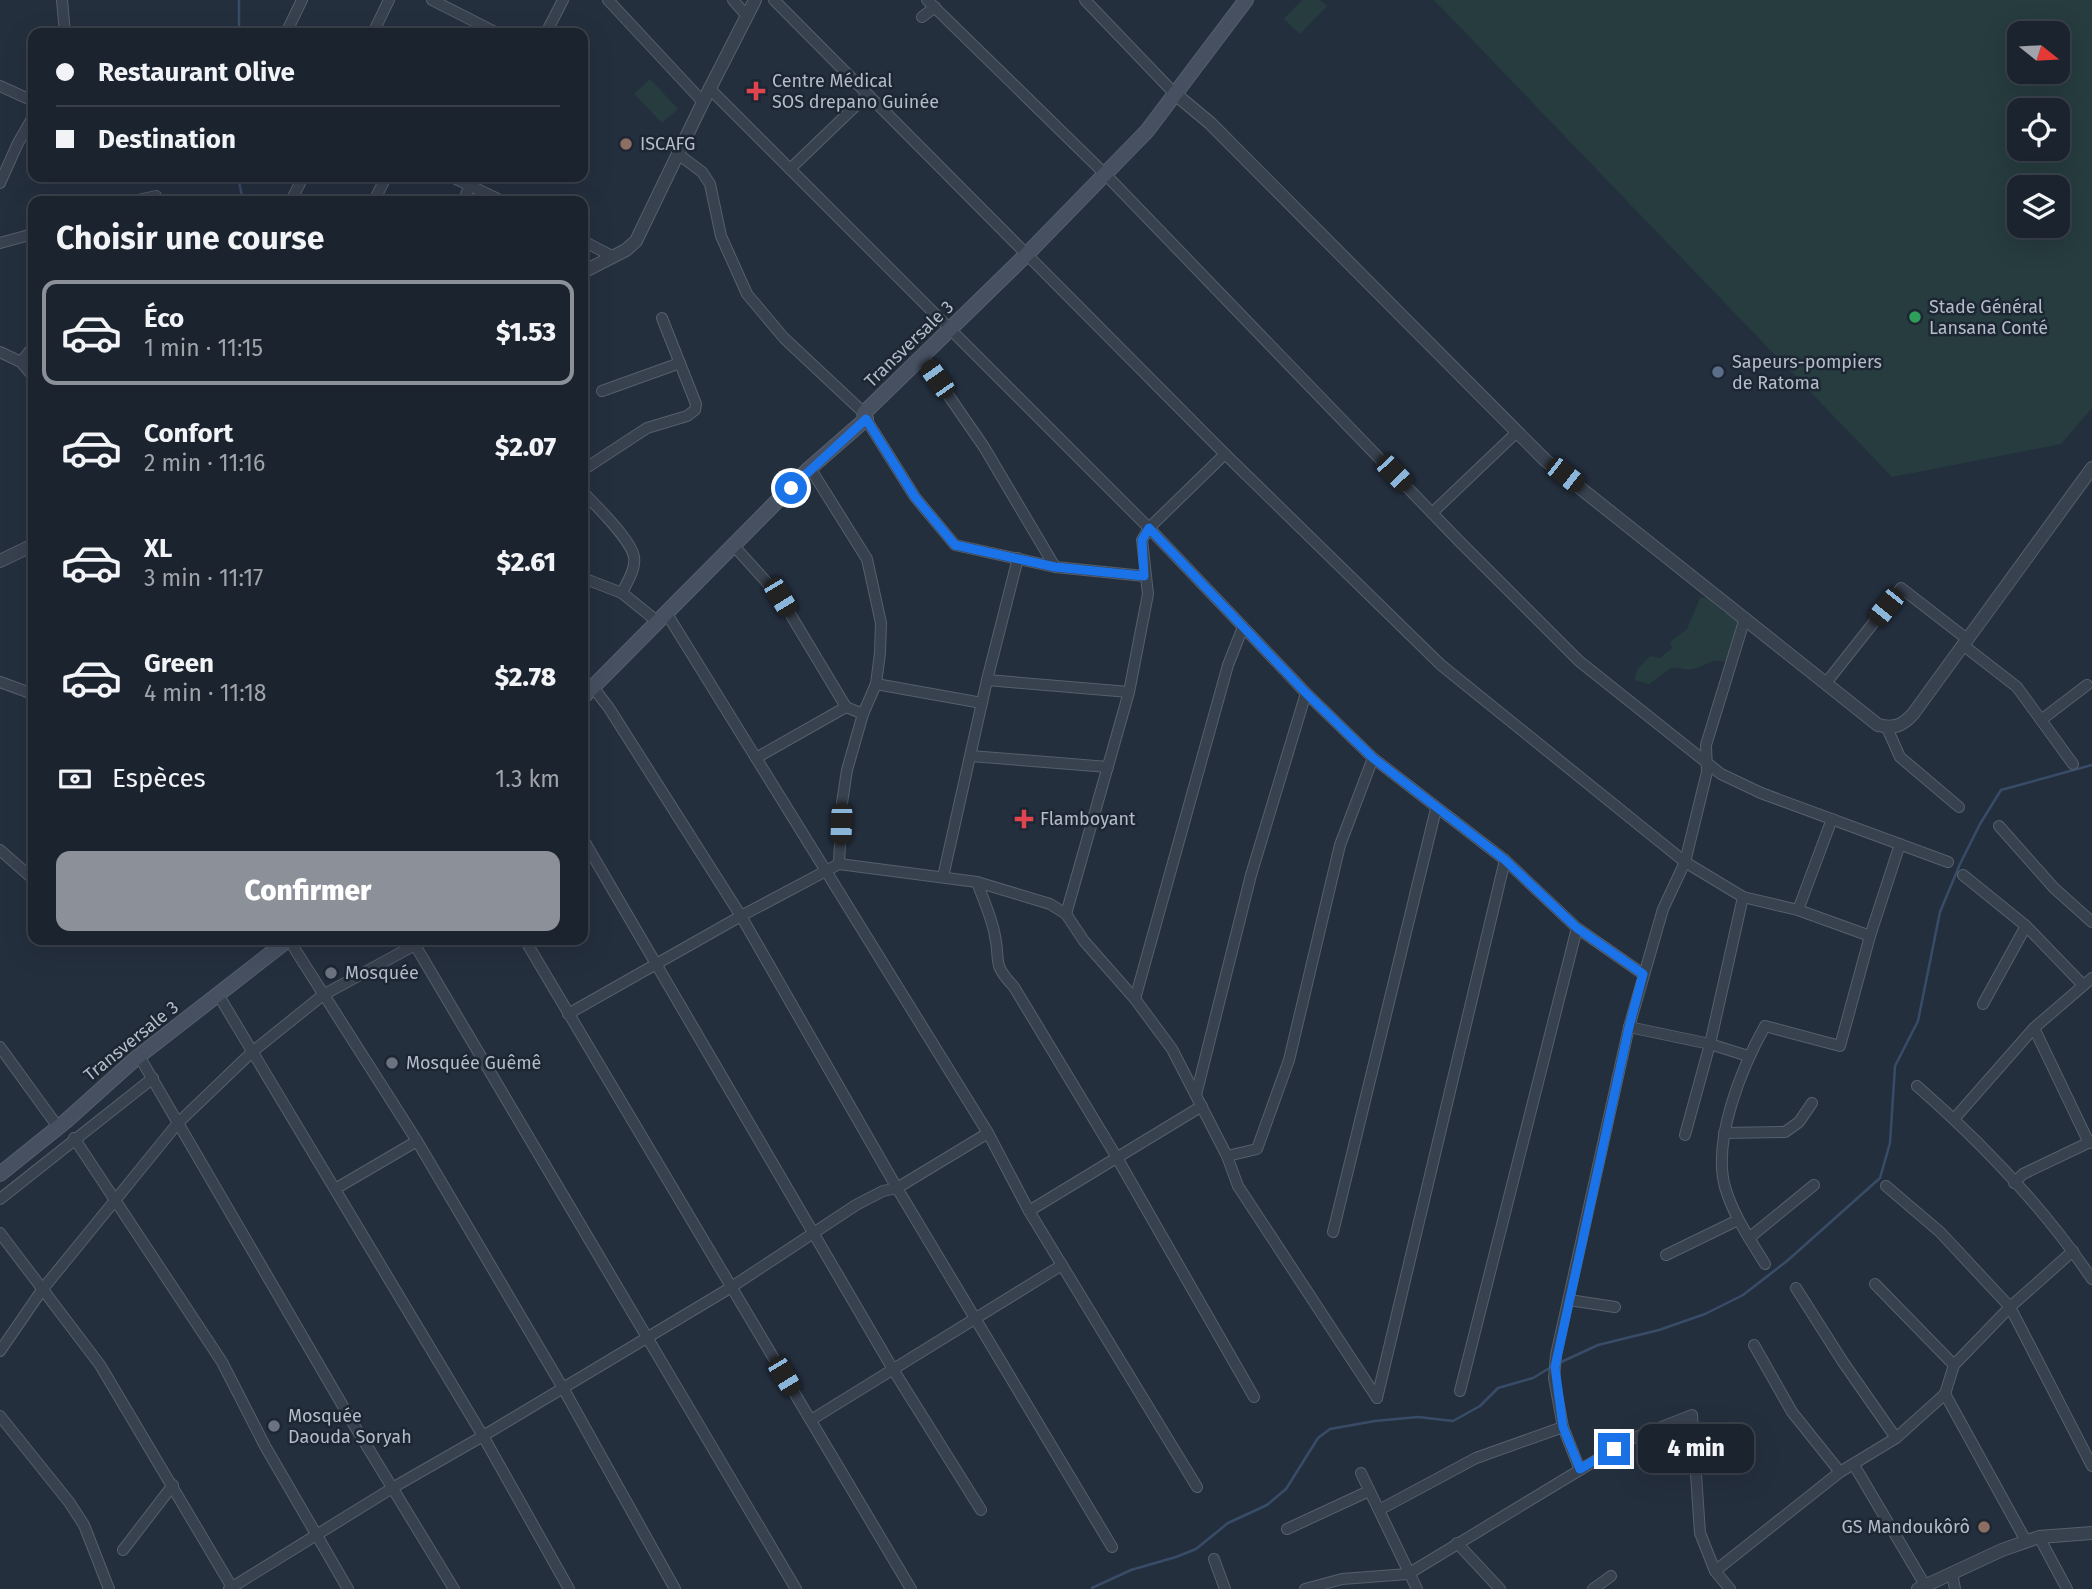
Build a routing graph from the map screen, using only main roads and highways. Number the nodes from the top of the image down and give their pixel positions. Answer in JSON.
{"nodes":[{"id":1,"x":1246,"y":0,"type":"edge"},
{"id":2,"x":588,"y":692,"type":"edge"},
{"id":3,"x":282,"y":945,"type":"edge"},
{"id":4,"x":0,"y":1174,"type":"edge"}],
"edges":[{"from":1,"to":2,"type":"main road","name":"Transversale 3"},
{"from":3,"to":4,"type":"main road","name":"Transversale 3"}]}
